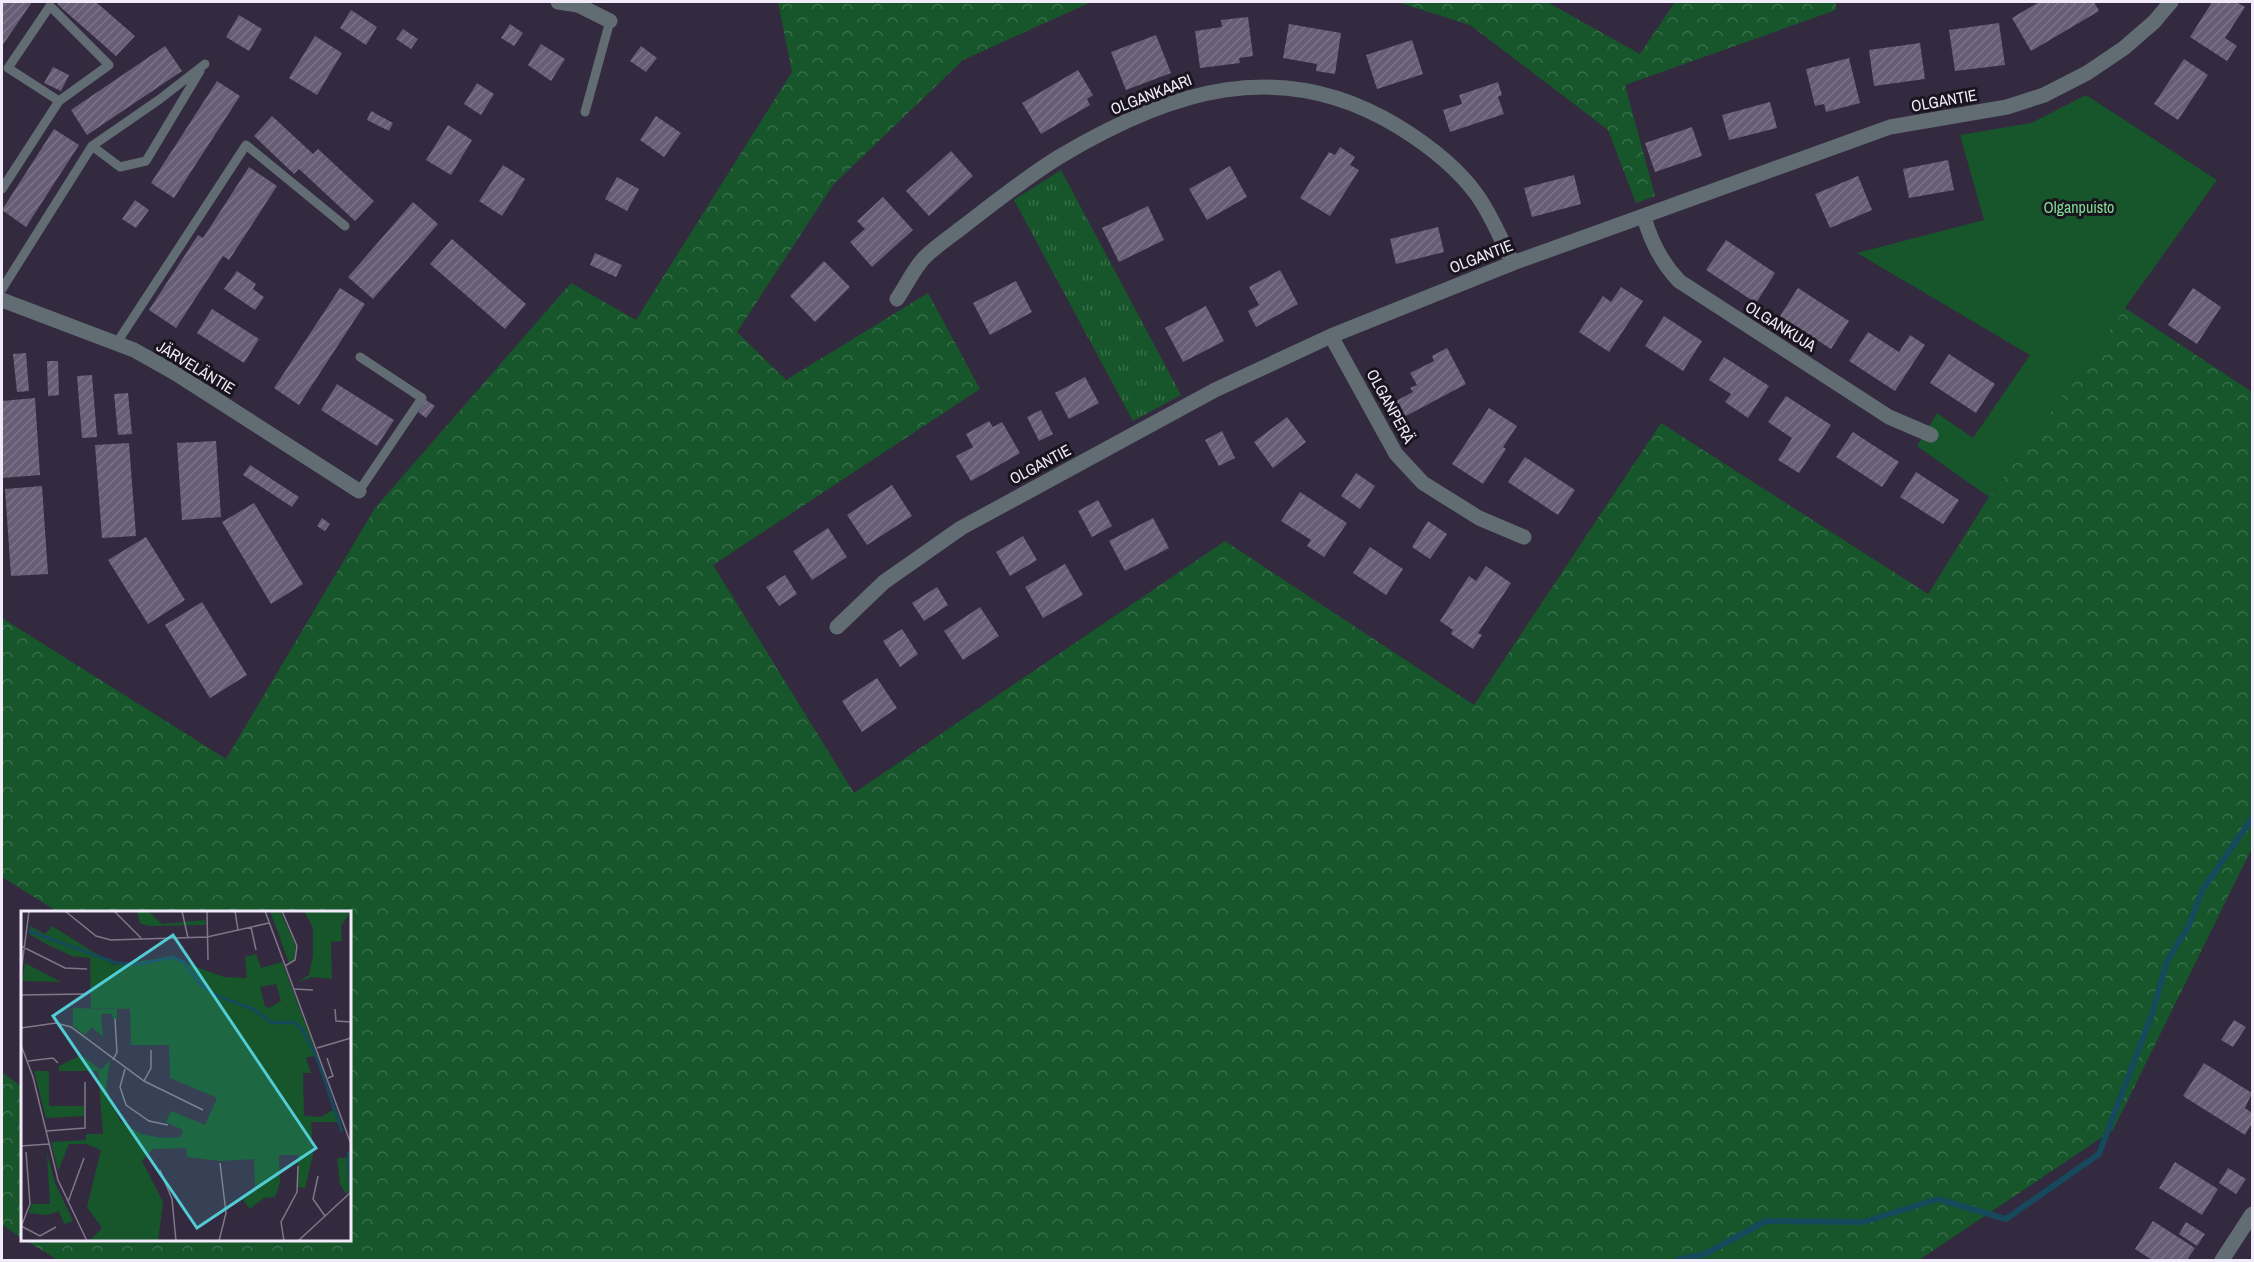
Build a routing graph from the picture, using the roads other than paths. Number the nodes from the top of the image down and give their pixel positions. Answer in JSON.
{"nodes":[{"id":1,"x":558,"y":2,"type":"edge"},
{"id":2,"x":2171,"y":2,"type":"edge"},
{"id":3,"x":610,"y":21,"type":"joint"},
{"id":4,"x":59,"y":101,"type":"junction"},
{"id":5,"x":585,"y":112,"type":"dead end"},
{"id":6,"x":92,"y":146,"type":"junction"},
{"id":7,"x":2,"y":189,"type":"edge"},
{"id":8,"x":1644,"y":217,"type":"junction"},
{"id":9,"x":345,"y":226,"type":"dead end"},
{"id":10,"x":1513,"y":263,"type":"junction"},
{"id":11,"x":2,"y":289,"type":"edge"},
{"id":12,"x":897,"y":299,"type":"dead end"},
{"id":13,"x":2,"y":300,"type":"edge"},
{"id":14,"x":1331,"y":336,"type":"junction"},
{"id":15,"x":116,"y":344,"type":"junction"},
{"id":16,"x":360,"y":357,"type":"dead end"},
{"id":17,"x":1930,"y":435,"type":"dead end"},
{"id":18,"x":359,"y":491,"type":"joint"},
{"id":19,"x":1524,"y":537,"type":"dead end"},
{"id":20,"x":837,"y":627,"type":"dead end"},
{"id":21,"x":2253,"y":1214,"type":"edge"},
{"id":22,"x":2222,"y":1260,"type":"edge"}],
"edges":[{"from":1,"to":3,"type":"street"},
{"from":2,"to":8,"type":"street","name":"OLGANTIE"},
{"from":3,"to":5,"type":"lane"},
{"from":4,"to":4,"type":"lane"},
{"from":4,"to":7,"type":"lane"},
{"from":6,"to":6,"type":"lane"},
{"from":6,"to":11,"type":"lane"},
{"from":8,"to":10,"type":"street","name":"OLGANTIE"},
{"from":8,"to":17,"type":"street","name":"OLGANKUJA"},
{"from":9,"to":15,"type":"lane"},
{"from":10,"to":12,"type":"street","name":"OLGANKAARI"},
{"from":10,"to":14,"type":"street","name":"OLGANTIE"},
{"from":13,"to":15,"type":"street","name":"JÄRVELÄNTIE"},
{"from":14,"to":19,"type":"street","name":"OLGANPERÄ"},
{"from":14,"to":20,"type":"street","name":"OLGANTIE"},
{"from":15,"to":18,"type":"street","name":"JÄRVELÄNTIE"},
{"from":16,"to":18,"type":"lane"},
{"from":21,"to":22,"type":"street"}]}
